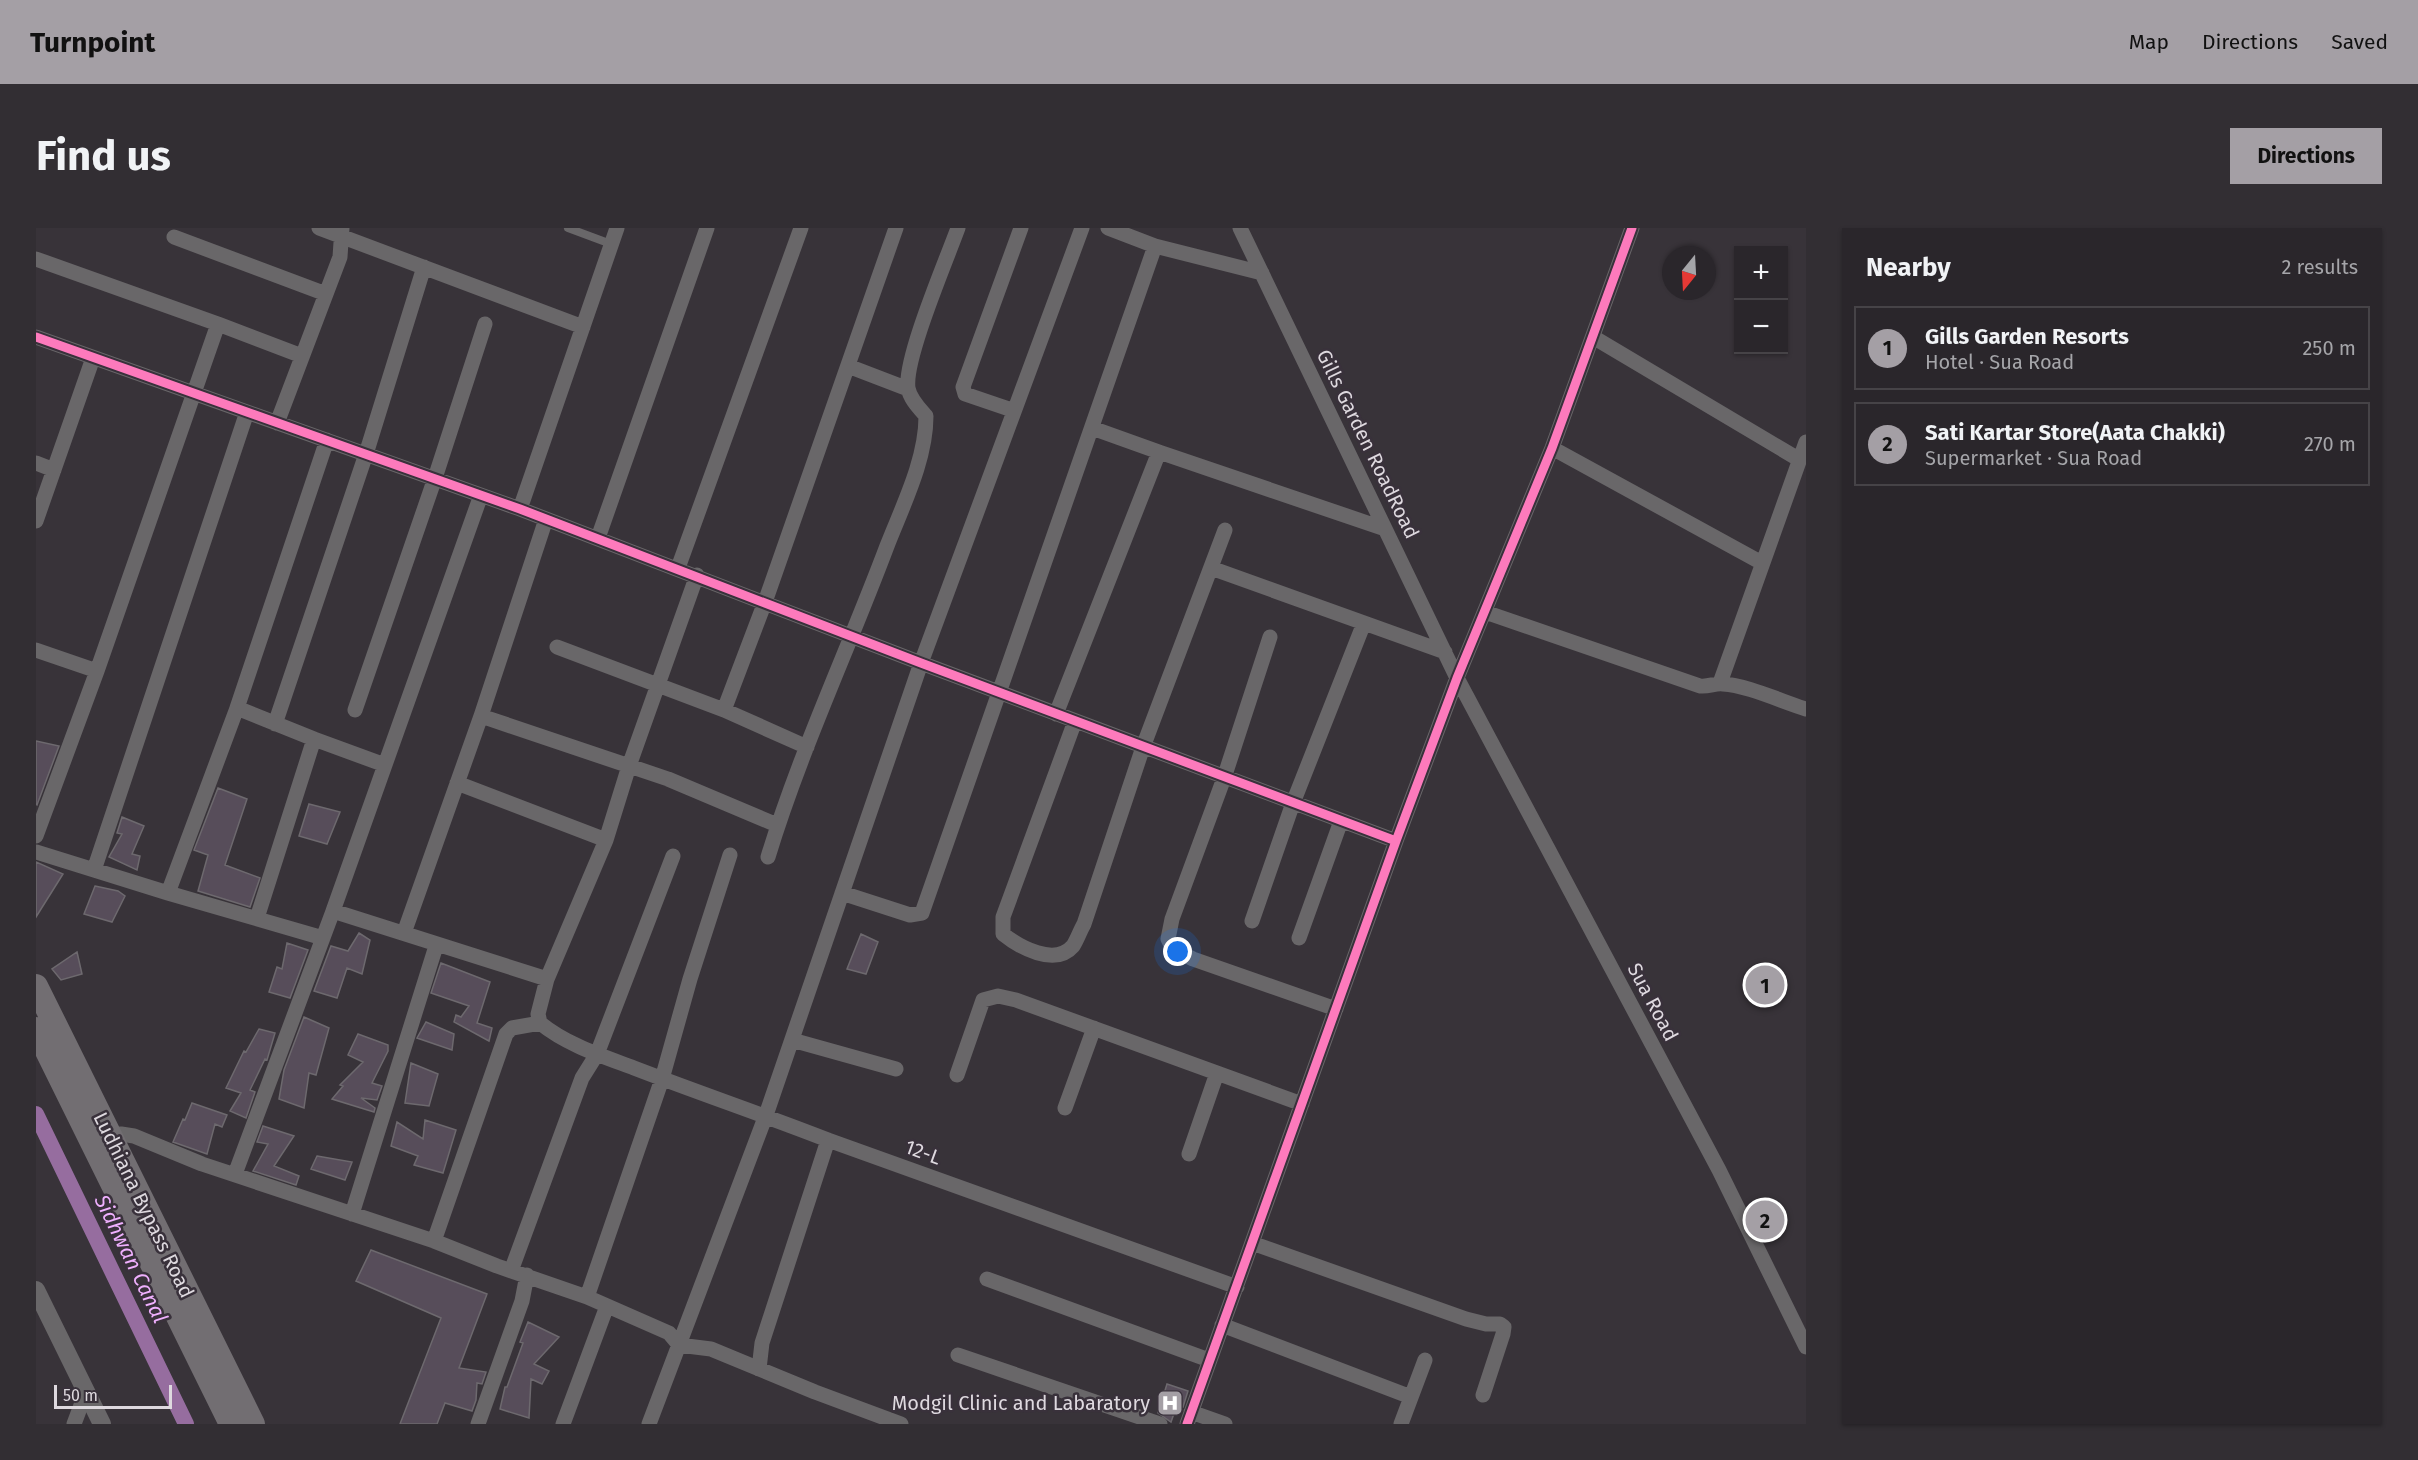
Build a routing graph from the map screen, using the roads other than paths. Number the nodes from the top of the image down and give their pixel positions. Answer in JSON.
{"nodes":[{"id":1,"x":319,"y":228,"type":"edge"},
{"id":2,"x":568,"y":228,"type":"edge"},
{"id":3,"x":617,"y":228,"type":"edge"},
{"id":4,"x":707,"y":228,"type":"edge"},
{"id":5,"x":801,"y":228,"type":"edge"},
{"id":6,"x":896,"y":228,"type":"edge"},
{"id":7,"x":958,"y":228,"type":"edge"},
{"id":8,"x":1021,"y":228,"type":"edge"},
{"id":9,"x":1082,"y":228,"type":"edge"},
{"id":10,"x":1108,"y":228,"type":"edge"},
{"id":11,"x":1240,"y":228,"type":"edge"},
{"id":12,"x":1632,"y":228,"type":"edge"},
{"id":13,"x":342,"y":232,"type":"edge"},
{"id":14,"x":174,"y":237,"type":"dead end"},
{"id":15,"x":612,"y":244,"type":"junction"},
{"id":16,"x":1155,"y":246,"type":"junction"},
{"id":17,"x":36,"y":259,"type":"edge"},
{"id":18,"x":424,"y":267,"type":"junction"},
{"id":19,"x":1262,"y":273,"type":"junction"},
{"id":20,"x":326,"y":294,"type":"junction"},
{"id":21,"x":218,"y":324,"type":"junction"},
{"id":22,"x":485,"y":324,"type":"dead end"},
{"id":23,"x":583,"y":327,"type":"junction"},
{"id":24,"x":1593,"y":337,"type":"junction"},
{"id":25,"x":36,"y":338,"type":"edge"},
{"id":26,"x":302,"y":356,"type":"junction"},
{"id":27,"x":93,"y":358,"type":"junction"},
{"id":28,"x":848,"y":366,"type":"junction"},
{"id":29,"x":908,"y":389,"type":"junction"},
{"id":30,"x":195,"y":393,"type":"junction"},
{"id":31,"x":1012,"y":410,"type":"junction"},
{"id":32,"x":247,"y":412,"type":"junction"},
{"id":33,"x":277,"y":423,"type":"junction"},
{"id":34,"x":1092,"y":428,"type":"junction"},
{"id":35,"x":327,"y":440,"type":"junction"},
{"id":36,"x":1806,"y":442,"type":"edge"},
{"id":37,"x":1552,"y":448,"type":"junction"},
{"id":38,"x":1159,"y":452,"type":"junction"},
{"id":39,"x":366,"y":454,"type":"junction"},
{"id":40,"x":1800,"y":460,"type":"junction"},
{"id":41,"x":36,"y":464,"type":"edge"},
{"id":42,"x":54,"y":470,"type":"junction"},
{"id":43,"x":435,"y":478,"type":"junction"},
{"id":44,"x":481,"y":495,"type":"junction"},
{"id":45,"x":520,"y":508,"type":"junction"},
{"id":46,"x":546,"y":519,"type":"junction"},
{"id":47,"x":36,"y":521,"type":"edge"},
{"id":48,"x":1385,"y":529,"type":"junction"},
{"id":49,"x":1225,"y":530,"type":"dead end"},
{"id":50,"x":598,"y":538,"type":"junction"},
{"id":51,"x":1762,"y":563,"type":"junction"},
{"id":52,"x":678,"y":568,"type":"junction"},
{"id":53,"x":1211,"y":568,"type":"junction"},
{"id":54,"x":697,"y":575,"type":"junction"},
{"id":55,"x":765,"y":602,"type":"junction"},
{"id":56,"x":1485,"y":612,"type":"junction"},
{"id":57,"x":1364,"y":623,"type":"junction"},
{"id":58,"x":853,"y":636,"type":"junction"},
{"id":59,"x":1270,"y":637,"type":"dead end"},
{"id":60,"x":557,"y":647,"type":"dead end"},
{"id":61,"x":36,"y":650,"type":"edge"},
{"id":62,"x":1445,"y":652,"type":"junction"},
{"id":63,"x":921,"y":663,"type":"junction"},
{"id":64,"x":97,"y":671,"type":"junction"},
{"id":65,"x":1457,"y":678,"type":"junction"},
{"id":66,"x":1720,"y":683,"type":"junction"},
{"id":67,"x":658,"y":686,"type":"junction"},
{"id":68,"x":1000,"y":692,"type":"junction"},
{"id":69,"x":237,"y":708,"type":"junction"},
{"id":70,"x":1806,"y":709,"type":"edge"},
{"id":71,"x":355,"y":710,"type":"dead end"},
{"id":72,"x":724,"y":710,"type":"junction"},
{"id":73,"x":1056,"y":714,"type":"junction"},
{"id":74,"x":481,"y":716,"type":"junction"},
{"id":75,"x":1075,"y":721,"type":"junction"},
{"id":76,"x":276,"y":724,"type":"junction"},
{"id":77,"x":314,"y":739,"type":"junction"},
{"id":78,"x":807,"y":747,"type":"junction"},
{"id":79,"x":1143,"y":747,"type":"junction"},
{"id":80,"x":385,"y":765,"type":"junction"},
{"id":81,"x":629,"y":766,"type":"junction"},
{"id":82,"x":1224,"y":778,"type":"junction"},
{"id":83,"x":457,"y":783,"type":"junction"},
{"id":84,"x":1293,"y":803,"type":"junction"},
{"id":85,"x":1341,"y":821,"type":"junction"},
{"id":86,"x":777,"y":825,"type":"junction"},
{"id":87,"x":36,"y":836,"type":"edge"},
{"id":88,"x":606,"y":840,"type":"junction"},
{"id":89,"x":1396,"y":841,"type":"junction"},
{"id":90,"x":36,"y":852,"type":"edge"},
{"id":91,"x":730,"y":855,"type":"dead end"},
{"id":92,"x":673,"y":856,"type":"dead end"},
{"id":93,"x":768,"y":857,"type":"dead end"},
{"id":94,"x":94,"y":870,"type":"junction"},
{"id":95,"x":168,"y":893,"type":"junction"},
{"id":96,"x":842,"y":893,"type":"junction"},
{"id":97,"x":333,"y":911,"type":"junction"},
{"id":98,"x":257,"y":918,"type":"junction"},
{"id":99,"x":1252,"y":921,"type":"dead end"},
{"id":100,"x":404,"y":933,"type":"junction"},
{"id":101,"x":323,"y":938,"type":"junction"},
{"id":102,"x":1299,"y":938,"type":"dead end"},
{"id":103,"x":436,"y":946,"type":"junction"},
{"id":104,"x":547,"y":979,"type":"junction"},
{"id":105,"x":36,"y":986,"type":"edge"},
{"id":106,"x":1336,"y":1009,"type":"junction"},
{"id":107,"x":540,"y":1023,"type":"junction"},
{"id":108,"x":1094,"y":1028,"type":"junction"},
{"id":109,"x":36,"y":1029,"type":"edge"},
{"id":110,"x":792,"y":1040,"type":"junction"},
{"id":111,"x":597,"y":1054,"type":"junction"},
{"id":112,"x":896,"y":1069,"type":"dead end"},
{"id":113,"x":1217,"y":1073,"type":"junction"},
{"id":114,"x":957,"y":1075,"type":"dead end"},
{"id":115,"x":662,"y":1079,"type":"junction"},
{"id":116,"x":1302,"y":1104,"type":"junction"},
{"id":117,"x":1065,"y":1108,"type":"dead end"},
{"id":118,"x":766,"y":1115,"type":"junction"},
{"id":119,"x":108,"y":1135,"type":"junction"},
{"id":120,"x":828,"y":1140,"type":"junction"},
{"id":121,"x":1189,"y":1154,"type":"dead end"},
{"id":122,"x":235,"y":1174,"type":"junction"},
{"id":123,"x":352,"y":1214,"type":"junction"},
{"id":124,"x":434,"y":1241,"type":"junction"},
{"id":125,"x":1252,"y":1243,"type":"junction"},
{"id":126,"x":512,"y":1271,"type":"junction"},
{"id":127,"x":527,"y":1275,"type":"junction"},
{"id":128,"x":987,"y":1279,"type":"dead end"},
{"id":129,"x":1237,"y":1287,"type":"junction"},
{"id":130,"x":587,"y":1297,"type":"junction"},
{"id":131,"x":39,"y":1304,"type":"edge"},
{"id":132,"x":607,"y":1306,"type":"junction"},
{"id":133,"x":1222,"y":1325,"type":"junction"},
{"id":134,"x":680,"y":1345,"type":"junction"},
{"id":135,"x":1806,"y":1347,"type":"edge"},
{"id":136,"x":958,"y":1355,"type":"dead end"},
{"id":137,"x":1209,"y":1360,"type":"junction"},
{"id":138,"x":1425,"y":1360,"type":"dead end"},
{"id":139,"x":759,"y":1369,"type":"junction"},
{"id":140,"x":86,"y":1392,"type":"junction"},
{"id":141,"x":1483,"y":1395,"type":"dead end"},
{"id":142,"x":1411,"y":1398,"type":"junction"},
{"id":143,"x":1189,"y":1418,"type":"edge"},
{"id":144,"x":74,"y":1424,"type":"edge"},
{"id":145,"x":102,"y":1424,"type":"edge"},
{"id":146,"x":231,"y":1424,"type":"edge"},
{"id":147,"x":253,"y":1424,"type":"edge"},
{"id":148,"x":478,"y":1424,"type":"edge"},
{"id":149,"x":563,"y":1424,"type":"edge"},
{"id":150,"x":649,"y":1424,"type":"edge"},
{"id":151,"x":901,"y":1424,"type":"edge"},
{"id":152,"x":1160,"y":1424,"type":"edge"},
{"id":153,"x":1225,"y":1424,"type":"edge"},
{"id":154,"x":1401,"y":1424,"type":"edge"}],
"edges":[{"from":1,"to":13,"type":"street"},
{"from":2,"to":15,"type":"lane"},
{"from":3,"to":15,"type":"street"},
{"from":4,"to":50,"type":"street"},
{"from":5,"to":52,"type":"street"},
{"from":6,"to":28,"type":"street"},
{"from":7,"to":29,"type":"street"},
{"from":8,"to":31,"type":"street"},
{"from":9,"to":31,"type":"street"},
{"from":10,"to":16,"type":"street"},
{"from":11,"to":19,"type":"street","name":"Gills Garden RoadRoad"},
{"from":12,"to":24,"type":"street"},
{"from":13,"to":18,"type":"street"},
{"from":13,"to":20,"type":"street"},
{"from":14,"to":20,"type":"street"},
{"from":15,"to":23,"type":"street"},
{"from":16,"to":19,"type":"street"},
{"from":16,"to":34,"type":"street"},
{"from":17,"to":21,"type":"street"},
{"from":18,"to":23,"type":"street"},
{"from":18,"to":39,"type":"street"},
{"from":19,"to":48,"type":"street","name":"Gills Garden RoadRoad"},
{"from":20,"to":26,"type":"street"},
{"from":21,"to":26,"type":"street"},
{"from":21,"to":30,"type":"street"},
{"from":22,"to":43,"type":"street"},
{"from":23,"to":45,"type":"street"},
{"from":24,"to":37,"type":"street"},
{"from":24,"to":40,"type":"street"},
{"from":25,"to":27,"type":"street"},
{"from":26,"to":33,"type":"street"},
{"from":27,"to":30,"type":"street"},
{"from":27,"to":42,"type":"street"},
{"from":28,"to":29,"type":"street"},
{"from":28,"to":55,"type":"street"},
{"from":29,"to":58,"type":"street"},
{"from":30,"to":32,"type":"street"},
{"from":30,"to":64,"type":"street"},
{"from":31,"to":63,"type":"street"},
{"from":32,"to":33,"type":"street"},
{"from":32,"to":94,"type":"street"},
{"from":33,"to":35,"type":"street"},
{"from":34,"to":38,"type":"street"},
{"from":34,"to":68,"type":"street"},
{"from":35,"to":39,"type":"street"},
{"from":35,"to":69,"type":"street"},
{"from":36,"to":40,"type":"street"},
{"from":37,"to":51,"type":"street"},
{"from":37,"to":56,"type":"street"},
{"from":38,"to":48,"type":"street"},
{"from":38,"to":73,"type":"street"},
{"from":39,"to":43,"type":"street"},
{"from":39,"to":76,"type":"street"},
{"from":40,"to":51,"type":"street"},
{"from":41,"to":42,"type":"street"},
{"from":42,"to":47,"type":"street"},
{"from":43,"to":44,"type":"street"},
{"from":43,"to":71,"type":"street"},
{"from":44,"to":45,"type":"street"},
{"from":44,"to":80,"type":"street"},
{"from":45,"to":46,"type":"street"},
{"from":46,"to":50,"type":"street"},
{"from":46,"to":74,"type":"street"},
{"from":48,"to":62,"type":"street","name":"Gills Garden RoadRoad"},
{"from":49,"to":53,"type":"street"},
{"from":50,"to":52,"type":"street"},
{"from":51,"to":66,"type":"street"},
{"from":52,"to":54,"type":"street"},
{"from":53,"to":57,"type":"street"},
{"from":53,"to":79,"type":"street"},
{"from":54,"to":55,"type":"street"},
{"from":54,"to":67,"type":"street"},
{"from":55,"to":58,"type":"street"},
{"from":55,"to":72,"type":"street"},
{"from":56,"to":65,"type":"street"},
{"from":56,"to":66,"type":"street"},
{"from":57,"to":62,"type":"street"},
{"from":57,"to":84,"type":"street"},
{"from":58,"to":63,"type":"street"},
{"from":58,"to":78,"type":"street"},
{"from":59,"to":82,"type":"street"},
{"from":60,"to":67,"type":"street"},
{"from":61,"to":64,"type":"street"},
{"from":62,"to":65,"type":"street","name":"Gills Garden RoadRoad"},
{"from":63,"to":68,"type":"street"},
{"from":63,"to":96,"type":"street"},
{"from":64,"to":87,"type":"street"},
{"from":65,"to":89,"type":"street"},
{"from":65,"to":135,"type":"street","name":"Sua Road"},
{"from":66,"to":70,"type":"street"},
{"from":67,"to":72,"type":"street"},
{"from":67,"to":81,"type":"street"},
{"from":68,"to":73,"type":"street"},
{"from":68,"to":96,"type":"street"},
{"from":69,"to":76,"type":"street"},
{"from":69,"to":95,"type":"street"},
{"from":72,"to":78,"type":"street"},
{"from":73,"to":75,"type":"street"},
{"from":74,"to":81,"type":"street"},
{"from":74,"to":83,"type":"street"},
{"from":75,"to":79,"type":"street"},
{"from":75,"to":79,"type":"street"},
{"from":76,"to":77,"type":"street"},
{"from":77,"to":80,"type":"street"},
{"from":77,"to":98,"type":"street"},
{"from":78,"to":86,"type":"street"},
{"from":79,"to":82,"type":"street"},
{"from":80,"to":97,"type":"street"},
{"from":81,"to":86,"type":"street"},
{"from":81,"to":88,"type":"street"},
{"from":82,"to":84,"type":"street"},
{"from":82,"to":106,"type":"street"},
{"from":83,"to":88,"type":"street"},
{"from":83,"to":100,"type":"street"},
{"from":84,"to":85,"type":"street"},
{"from":84,"to":99,"type":"street"},
{"from":85,"to":89,"type":"street"},
{"from":85,"to":102,"type":"street"},
{"from":86,"to":93,"type":"street"},
{"from":88,"to":104,"type":"street"},
{"from":89,"to":106,"type":"street"},
{"from":90,"to":94,"type":"street"},
{"from":91,"to":115,"type":"street"},
{"from":92,"to":111,"type":"street"},
{"from":94,"to":95,"type":"street"},
{"from":95,"to":98,"type":"street"},
{"from":96,"to":110,"type":"street"},
{"from":97,"to":100,"type":"street"},
{"from":97,"to":101,"type":"street"},
{"from":98,"to":101,"type":"street"},
{"from":100,"to":103,"type":"street"},
{"from":101,"to":122,"type":"street"},
{"from":103,"to":104,"type":"street"},
{"from":103,"to":123,"type":"street"},
{"from":104,"to":107,"type":"street"},
{"from":105,"to":119,"type":"highway","name":"Ludhiana Bypass Road"},
{"from":106,"to":116,"type":"street"},
{"from":107,"to":111,"type":"street","name":"12-L"},
{"from":107,"to":124,"type":"street"},
{"from":108,"to":113,"type":"street"},
{"from":108,"to":114,"type":"street"},
{"from":108,"to":117,"type":"street"},
{"from":109,"to":146,"type":"highway","name":"Ludhiana Bypass Road"},
{"from":110,"to":112,"type":"street"},
{"from":110,"to":118,"type":"street"},
{"from":111,"to":115,"type":"street","name":"12-L"},
{"from":111,"to":126,"type":"street"},
{"from":113,"to":116,"type":"street"},
{"from":113,"to":121,"type":"street"},
{"from":115,"to":118,"type":"street","name":"12-L"},
{"from":115,"to":130,"type":"street"},
{"from":116,"to":125,"type":"street"},
{"from":118,"to":120,"type":"street","name":"12-L"},
{"from":118,"to":134,"type":"street"},
{"from":119,"to":122,"type":"street"},
{"from":119,"to":147,"type":"highway","name":"Ludhiana Bypass Road"},
{"from":120,"to":129,"type":"street","name":"12-L"},
{"from":120,"to":139,"type":"street"},
{"from":122,"to":123,"type":"street"},
{"from":123,"to":124,"type":"street"},
{"from":124,"to":126,"type":"street"},
{"from":125,"to":129,"type":"street"},
{"from":125,"to":141,"type":"street"},
{"from":126,"to":127,"type":"street"},
{"from":127,"to":130,"type":"street"},
{"from":127,"to":148,"type":"street"},
{"from":128,"to":137,"type":"street"},
{"from":129,"to":133,"type":"street"},
{"from":130,"to":132,"type":"street"},
{"from":131,"to":140,"type":"street"},
{"from":132,"to":134,"type":"street"},
{"from":132,"to":149,"type":"street"},
{"from":133,"to":137,"type":"street"},
{"from":133,"to":142,"type":"street"},
{"from":134,"to":139,"type":"street"},
{"from":134,"to":150,"type":"street"},
{"from":136,"to":152,"type":"street"},
{"from":137,"to":143,"type":"street"},
{"from":138,"to":142,"type":"street"},
{"from":139,"to":151,"type":"street"},
{"from":140,"to":144,"type":"street"},
{"from":140,"to":145,"type":"street"},
{"from":142,"to":154,"type":"street"},
{"from":143,"to":153,"type":"street"}]}
